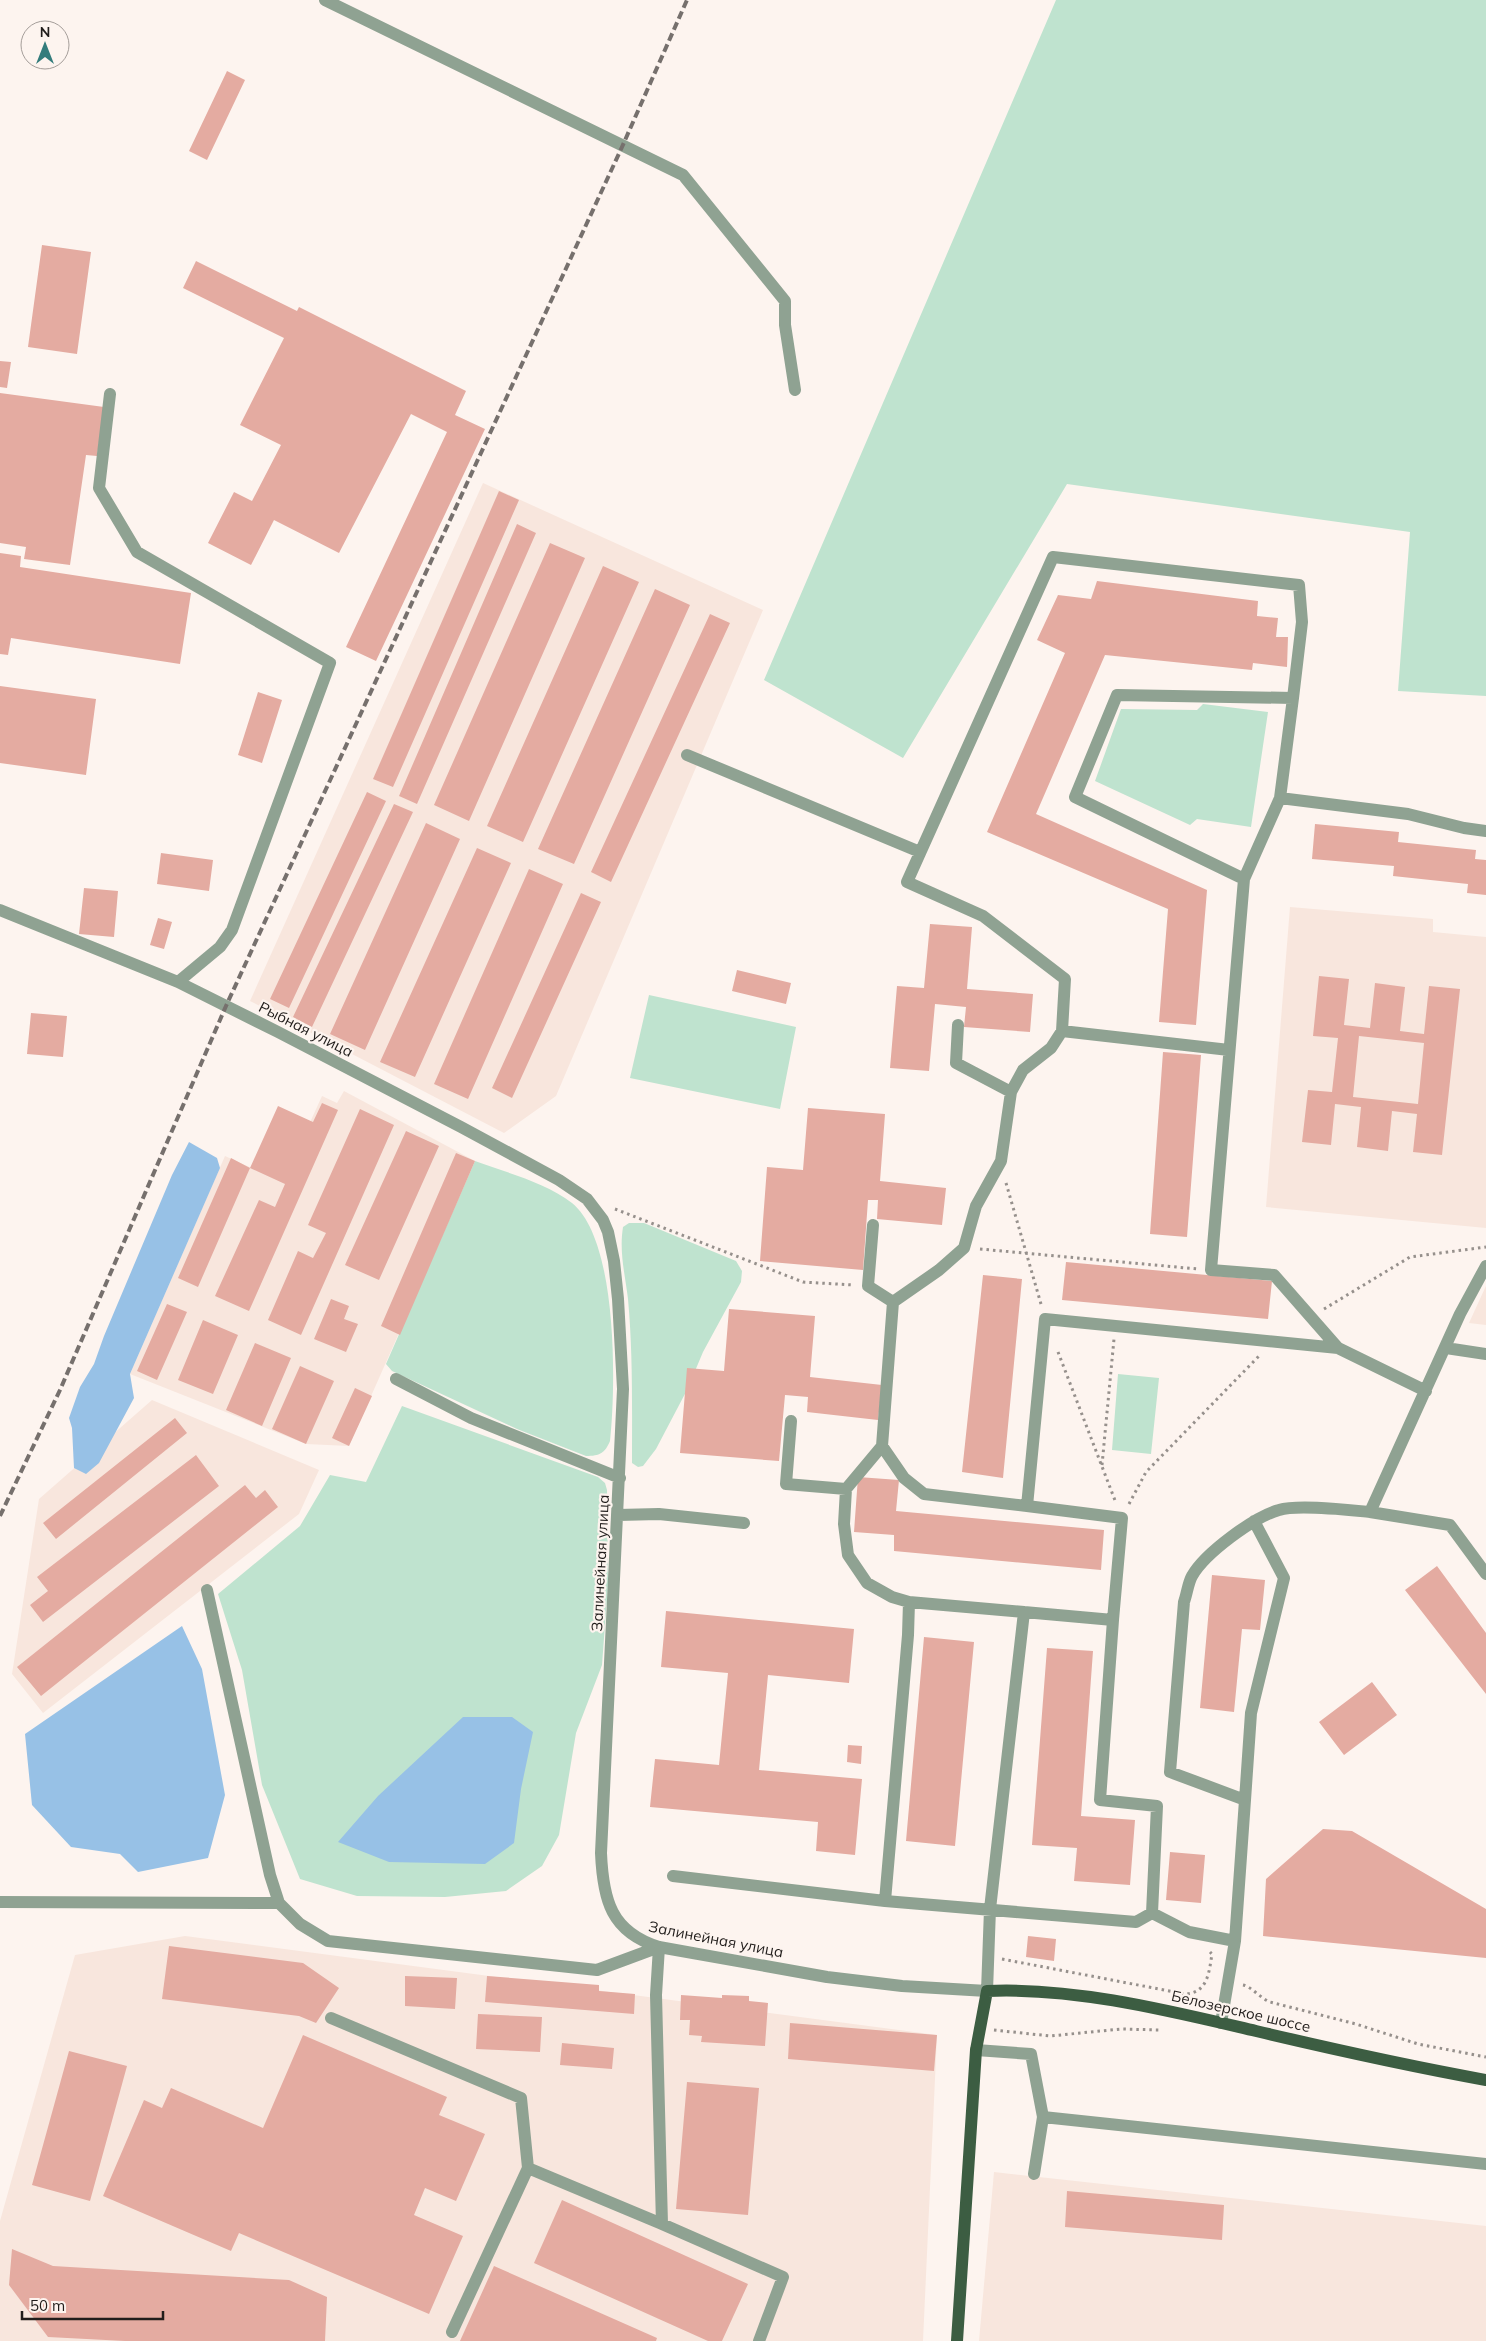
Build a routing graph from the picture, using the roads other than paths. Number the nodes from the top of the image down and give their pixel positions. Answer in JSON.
{"nodes":[{"id":1,"x":325,"y":0,"type":"edge"},
{"id":2,"x":795,"y":390,"type":"dead end"},
{"id":3,"x":110,"y":394,"type":"dead end"},
{"id":4,"x":1293,"y":698,"type":"junction"},
{"id":5,"x":687,"y":755,"type":"dead end"},
{"id":6,"x":1280,"y":798,"type":"junction"},
{"id":7,"x":1486,"y":831,"type":"edge"},
{"id":8,"x":920,"y":852,"type":"junction"},
{"id":9,"x":1244,"y":879,"type":"junction"},
{"id":10,"x":0,"y":910,"type":"edge"},
{"id":11,"x":178,"y":982,"type":"junction"},
{"id":12,"x":958,"y":1025,"type":"dead end"},
{"id":13,"x":1062,"y":1031,"type":"junction"},
{"id":14,"x":1229,"y":1050,"type":"junction"},
{"id":15,"x":1011,"y":1092,"type":"junction"},
{"id":16,"x":587,"y":1199,"type":"joint"},
{"id":17,"x":873,"y":1225,"type":"dead end"},
{"id":18,"x":1486,"y":1266,"type":"edge"},
{"id":19,"x":893,"y":1302,"type":"junction"},
{"id":20,"x":1338,"y":1348,"type":"junction"},
{"id":21,"x":1446,"y":1348,"type":"junction"},
{"id":22,"x":1486,"y":1354,"type":"edge"},
{"id":23,"x":396,"y":1379,"type":"dead end"},
{"id":24,"x":1426,"y":1391,"type":"junction"},
{"id":25,"x":791,"y":1421,"type":"dead end"},
{"id":26,"x":882,"y":1446,"type":"junction"},
{"id":27,"x":620,"y":1478,"type":"junction"},
{"id":28,"x":846,"y":1489,"type":"junction"},
{"id":29,"x":1027,"y":1506,"type":"junction"},
{"id":30,"x":1370,"y":1512,"type":"junction"},
{"id":31,"x":618,"y":1514,"type":"junction"},
{"id":32,"x":1254,"y":1521,"type":"junction"},
{"id":33,"x":744,"y":1523,"type":"dead end"},
{"id":34,"x":1486,"y":1574,"type":"edge"},
{"id":35,"x":208,"y":1590,"type":"dead end"},
{"id":36,"x":909,"y":1602,"type":"junction"},
{"id":37,"x":1024,"y":1612,"type":"junction"},
{"id":38,"x":1113,"y":1620,"type":"junction"},
{"id":39,"x":1245,"y":1800,"type":"junction"},
{"id":40,"x":673,"y":1876,"type":"dead end"},
{"id":41,"x":885,"y":1901,"type":"junction"},
{"id":42,"x":0,"y":1902,"type":"edge"},
{"id":43,"x":279,"y":1903,"type":"junction"},
{"id":44,"x":990,"y":1910,"type":"junction"},
{"id":45,"x":1152,"y":1913,"type":"junction"},
{"id":46,"x":1235,"y":1941,"type":"junction"},
{"id":47,"x":659,"y":1947,"type":"junction"},
{"id":48,"x":986,"y":1991,"type":"junction"},
{"id":49,"x":331,"y":2018,"type":"dead end"},
{"id":50,"x":1221,"y":2023,"type":"junction"},
{"id":51,"x":976,"y":2050,"type":"junction"},
{"id":52,"x":1486,"y":2080,"type":"edge"},
{"id":53,"x":1043,"y":2117,"type":"junction"},
{"id":54,"x":1486,"y":2164,"type":"edge"},
{"id":55,"x":528,"y":2168,"type":"junction"},
{"id":56,"x":1034,"y":2174,"type":"dead end"},
{"id":57,"x":662,"y":2224,"type":"junction"},
{"id":58,"x":452,"y":2332,"type":"dead end"},
{"id":59,"x":758,"y":2341,"type":"edge"},
{"id":60,"x":957,"y":2341,"type":"edge"}],
"edges":[{"from":1,"to":2,"type":"street"},
{"from":3,"to":11,"type":"street"},
{"from":4,"to":6,"type":"street"},
{"from":4,"to":8,"type":"street"},
{"from":4,"to":9,"type":"street"},
{"from":5,"to":8,"type":"street"},
{"from":6,"to":7,"type":"street"},
{"from":6,"to":9,"type":"street"},
{"from":8,"to":13,"type":"street"},
{"from":9,"to":14,"type":"street"},
{"from":10,"to":11,"type":"street","name":"Рыбная улица"},
{"from":11,"to":16,"type":"street","name":"Рыбная улица"},
{"from":12,"to":15,"type":"street"},
{"from":13,"to":14,"type":"street"},
{"from":13,"to":15,"type":"street"},
{"from":14,"to":20,"type":"street"},
{"from":15,"to":19,"type":"street"},
{"from":16,"to":27,"type":"street","name":"Залинейная улица"},
{"from":17,"to":19,"type":"street"},
{"from":18,"to":21,"type":"street"},
{"from":19,"to":26,"type":"street"},
{"from":20,"to":24,"type":"street"},
{"from":20,"to":29,"type":"street"},
{"from":21,"to":22,"type":"street"},
{"from":21,"to":24,"type":"street"},
{"from":23,"to":27,"type":"street"},
{"from":24,"to":30,"type":"street"},
{"from":25,"to":28,"type":"street"},
{"from":26,"to":28,"type":"street"},
{"from":26,"to":29,"type":"street"},
{"from":27,"to":31,"type":"street","name":"Залинейная улица"},
{"from":28,"to":36,"type":"street"},
{"from":29,"to":38,"type":"street"},
{"from":30,"to":32,"type":"street"},
{"from":30,"to":34,"type":"street"},
{"from":31,"to":33,"type":"street"},
{"from":31,"to":47,"type":"street","name":"Залинейная улица"},
{"from":32,"to":39,"type":"street"},
{"from":32,"to":39,"type":"street"},
{"from":35,"to":43,"type":"street"},
{"from":36,"to":37,"type":"street"},
{"from":36,"to":41,"type":"street"},
{"from":37,"to":38,"type":"street"},
{"from":37,"to":44,"type":"street"},
{"from":38,"to":45,"type":"street"},
{"from":39,"to":46,"type":"street"},
{"from":40,"to":41,"type":"street"},
{"from":41,"to":44,"type":"street"},
{"from":42,"to":43,"type":"street"},
{"from":43,"to":47,"type":"street"},
{"from":44,"to":45,"type":"street"},
{"from":44,"to":48,"type":"street"},
{"from":45,"to":46,"type":"street"},
{"from":46,"to":50,"type":"street"},
{"from":47,"to":48,"type":"street","name":"Залинейная улица"},
{"from":47,"to":57,"type":"street"},
{"from":48,"to":50,"type":"main road","name":"Белозерское шоссе"},
{"from":48,"to":51,"type":"main road"},
{"from":49,"to":55,"type":"street"},
{"from":50,"to":52,"type":"main road","name":"Белозерское шоссе"},
{"from":51,"to":53,"type":"street"},
{"from":51,"to":60,"type":"main road"},
{"from":53,"to":54,"type":"street"},
{"from":53,"to":56,"type":"street"},
{"from":55,"to":57,"type":"street"},
{"from":55,"to":58,"type":"street"},
{"from":57,"to":59,"type":"street"}]}
